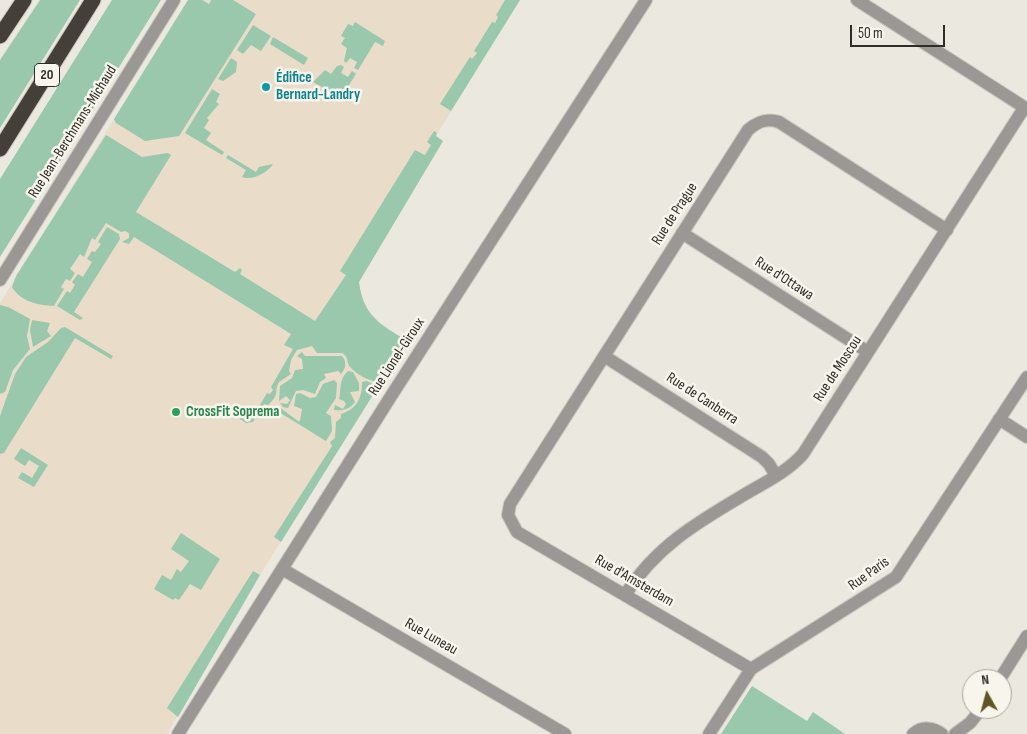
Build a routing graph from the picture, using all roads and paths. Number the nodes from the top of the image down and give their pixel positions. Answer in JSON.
{"nodes":[{"id":1,"x":24,"y":0,"type":"edge"},
{"id":2,"x":93,"y":0,"type":"edge"},
{"id":3,"x":174,"y":0,"type":"edge"},
{"id":4,"x":646,"y":0,"type":"edge"},
{"id":5,"x":857,"y":0,"type":"edge"},
{"id":6,"x":0,"y":36,"type":"edge"},
{"id":7,"x":1026,"y":109,"type":"edge"},
{"id":8,"x":0,"y":149,"type":"edge"},
{"id":9,"x":947,"y":230,"type":"junction"},
{"id":10,"x":682,"y":233,"type":"junction"},
{"id":11,"x":0,"y":280,"type":"edge"},
{"id":12,"x":868,"y":352,"type":"junction"},
{"id":13,"x":604,"y":356,"type":"junction"},
{"id":14,"x":1027,"y":377,"type":"edge"},
{"id":15,"x":999,"y":420,"type":"junction"},
{"id":16,"x":1027,"y":437,"type":"edge"},
{"id":17,"x":776,"y":476,"type":"junction"},
{"id":18,"x":508,"y":515,"type":"joint"},
{"id":19,"x":282,"y":569,"type":"junction"},
{"id":20,"x":625,"y":595,"type":"junction"},
{"id":21,"x":1027,"y":636,"type":"edge"},
{"id":22,"x":751,"y":669,"type":"junction"},
{"id":23,"x":1006,"y":669,"type":"edge"},
{"id":24,"x":973,"y":719,"type":"edge"},
{"id":25,"x":178,"y":734,"type":"edge"},
{"id":26,"x":565,"y":734,"type":"edge"},
{"id":27,"x":710,"y":734,"type":"edge"},
{"id":28,"x":913,"y":734,"type":"edge"},
{"id":29,"x":942,"y":734,"type":"edge"},
{"id":30,"x":955,"y":734,"type":"edge"}],
"edges":[{"from":1,"to":6,"type":"highway"},
{"from":2,"to":8,"type":"highway","number":"20"},
{"from":3,"to":11,"type":"street","name":"Rue Jean-Berchmans-Michaud"},
{"from":4,"to":19,"type":"street","name":"Rue Lionel-Giroux"},
{"from":5,"to":7,"type":"street"},
{"from":7,"to":9,"type":"street","name":"Rue de Moscou"},
{"from":9,"to":10,"type":"street","name":"Rue de Prague"},
{"from":9,"to":12,"type":"street","name":"Rue de Moscou"},
{"from":10,"to":12,"type":"street","name":"Rue d'Ottawa"},
{"from":10,"to":13,"type":"street","name":"Rue de Prague"},
{"from":12,"to":17,"type":"street","name":"Rue de Moscou"},
{"from":13,"to":17,"type":"street","name":"Rue de Canberra"},
{"from":13,"to":18,"type":"street","name":"Rue de Prague"},
{"from":14,"to":15,"type":"street","name":"Rue Paris"},
{"from":15,"to":16,"type":"street"},
{"from":15,"to":22,"type":"street","name":"Rue Paris"},
{"from":17,"to":20,"type":"street","name":"Rue de Moscou"},
{"from":18,"to":20,"type":"street","name":"Rue d'Amsterdam"},
{"from":19,"to":25,"type":"street","name":"Rue Lionel-Giroux"},
{"from":19,"to":26,"type":"street","name":"Rue Luneau"},
{"from":20,"to":22,"type":"street","name":"Rue d'Amsterdam"},
{"from":21,"to":23,"type":"street"},
{"from":22,"to":27,"type":"street","name":"Rue Paris"},
{"from":24,"to":30,"type":"street"},
{"from":28,"to":29,"type":"street"}]}
